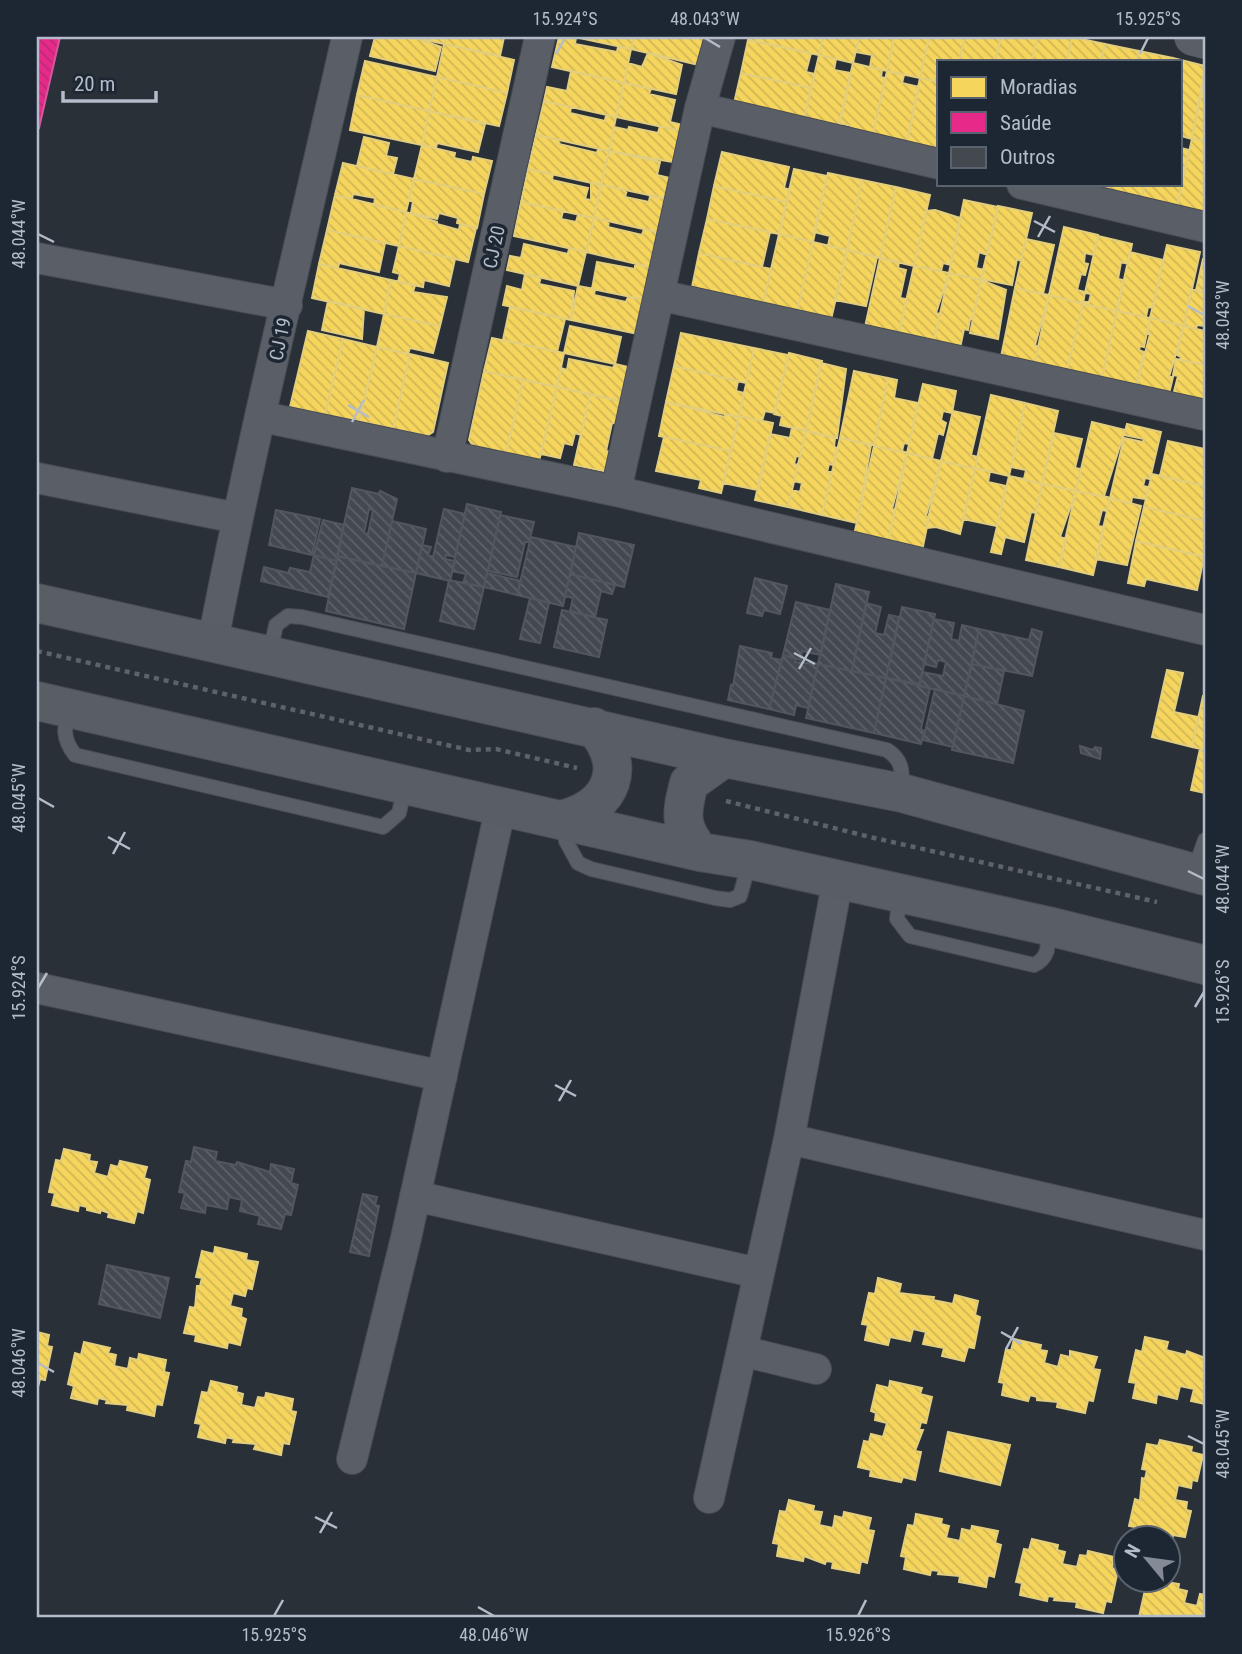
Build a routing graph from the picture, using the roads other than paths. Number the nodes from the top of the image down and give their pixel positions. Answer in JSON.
{"nodes":[{"id":1,"x":347,"y":37,"type":"edge"},
{"id":2,"x":540,"y":37,"type":"edge"},
{"id":3,"x":720,"y":37,"type":"edge"},
{"id":4,"x":1193,"y":37,"type":"edge"},
{"id":5,"x":1205,"y":40,"type":"edge"},
{"id":6,"x":700,"y":108,"type":"junction"},
{"id":7,"x":937,"y":164,"type":"edge"},
{"id":8,"x":1031,"y":186,"type":"edge"},
{"id":9,"x":1205,"y":227,"type":"edge"},
{"id":10,"x":37,"y":258,"type":"edge"},
{"id":11,"x":659,"y":295,"type":"junction"},
{"id":12,"x":287,"y":305,"type":"junction"},
{"id":13,"x":1205,"y":415,"type":"edge"},
{"id":14,"x":263,"y":417,"type":"junction"},
{"id":15,"x":447,"y":457,"type":"junction"},
{"id":16,"x":37,"y":478,"type":"edge"},
{"id":17,"x":616,"y":491,"type":"junction"},
{"id":18,"x":237,"y":518,"type":"junction"},
{"id":19,"x":37,"y":603,"type":"edge"},
{"id":20,"x":1205,"y":627,"type":"edge"},
{"id":21,"x":214,"y":641,"type":"junction"},
{"id":22,"x":270,"y":653,"type":"junction"},
{"id":23,"x":53,"y":704,"type":"edge"},
{"id":24,"x":594,"y":727,"type":"junction"},
{"id":25,"x":724,"y":758,"type":"junction"},
{"id":26,"x":902,"y":793,"type":"junction"},
{"id":27,"x":501,"y":806,"type":"junction"},
{"id":28,"x":569,"y":820,"type":"junction"},
{"id":29,"x":700,"y":852,"type":"junction"},
{"id":30,"x":750,"y":860,"type":"junction"},
{"id":31,"x":1201,"y":863,"type":"edge"},
{"id":32,"x":838,"y":879,"type":"junction"},
{"id":33,"x":1205,"y":965,"type":"edge"},
{"id":34,"x":37,"y":988,"type":"edge"},
{"id":35,"x":442,"y":1076,"type":"junction"},
{"id":36,"x":789,"y":1139,"type":"junction"},
{"id":37,"x":415,"y":1196,"type":"junction"},
{"id":38,"x":1205,"y":1235,"type":"edge"},
{"id":39,"x":758,"y":1273,"type":"junction"},
{"id":40,"x":742,"y":1351,"type":"junction"},
{"id":41,"x":816,"y":1369,"type":"dead end"},
{"id":42,"x":352,"y":1459,"type":"dead end"},
{"id":43,"x":709,"y":1498,"type":"dead end"}],
"edges":[{"from":1,"to":12,"type":"street","name":"CJ 19"},
{"from":2,"to":15,"type":"street","name":"CJ 20"},
{"from":3,"to":6,"type":"street"},
{"from":4,"to":5,"type":"street"},
{"from":6,"to":7,"type":"street"},
{"from":6,"to":11,"type":"street"},
{"from":8,"to":9,"type":"street"},
{"from":10,"to":12,"type":"street"},
{"from":11,"to":13,"type":"street"},
{"from":11,"to":17,"type":"street"},
{"from":12,"to":14,"type":"street","name":"CJ 19"},
{"from":14,"to":15,"type":"street"},
{"from":14,"to":18,"type":"street","name":"CJ 19"},
{"from":15,"to":17,"type":"street"},
{"from":16,"to":18,"type":"street"},
{"from":17,"to":20,"type":"street"},
{"from":18,"to":21,"type":"street","name":"CJ 19"},
{"from":19,"to":21,"type":"main road"},
{"from":21,"to":22,"type":"main road"},
{"from":22,"to":24,"type":"main road"},
{"from":22,"to":26,"type":"lane"},
{"from":23,"to":27,"type":"main road"},
{"from":24,"to":25,"type":"main road"},
{"from":24,"to":28,"type":"main road"},
{"from":25,"to":26,"type":"main road"},
{"from":25,"to":29,"type":"main road"},
{"from":26,"to":31,"type":"main road"},
{"from":27,"to":28,"type":"main road"},
{"from":27,"to":35,"type":"street"},
{"from":28,"to":29,"type":"main road"},
{"from":28,"to":30,"type":"lane"},
{"from":29,"to":30,"type":"main road"},
{"from":30,"to":32,"type":"main road"},
{"from":32,"to":33,"type":"main road"},
{"from":32,"to":36,"type":"street"},
{"from":34,"to":35,"type":"street"},
{"from":35,"to":37,"type":"street"},
{"from":36,"to":38,"type":"street"},
{"from":36,"to":39,"type":"street"},
{"from":37,"to":39,"type":"street"},
{"from":37,"to":42,"type":"street"},
{"from":39,"to":40,"type":"street"},
{"from":40,"to":41,"type":"street"},
{"from":40,"to":43,"type":"street"}]}
